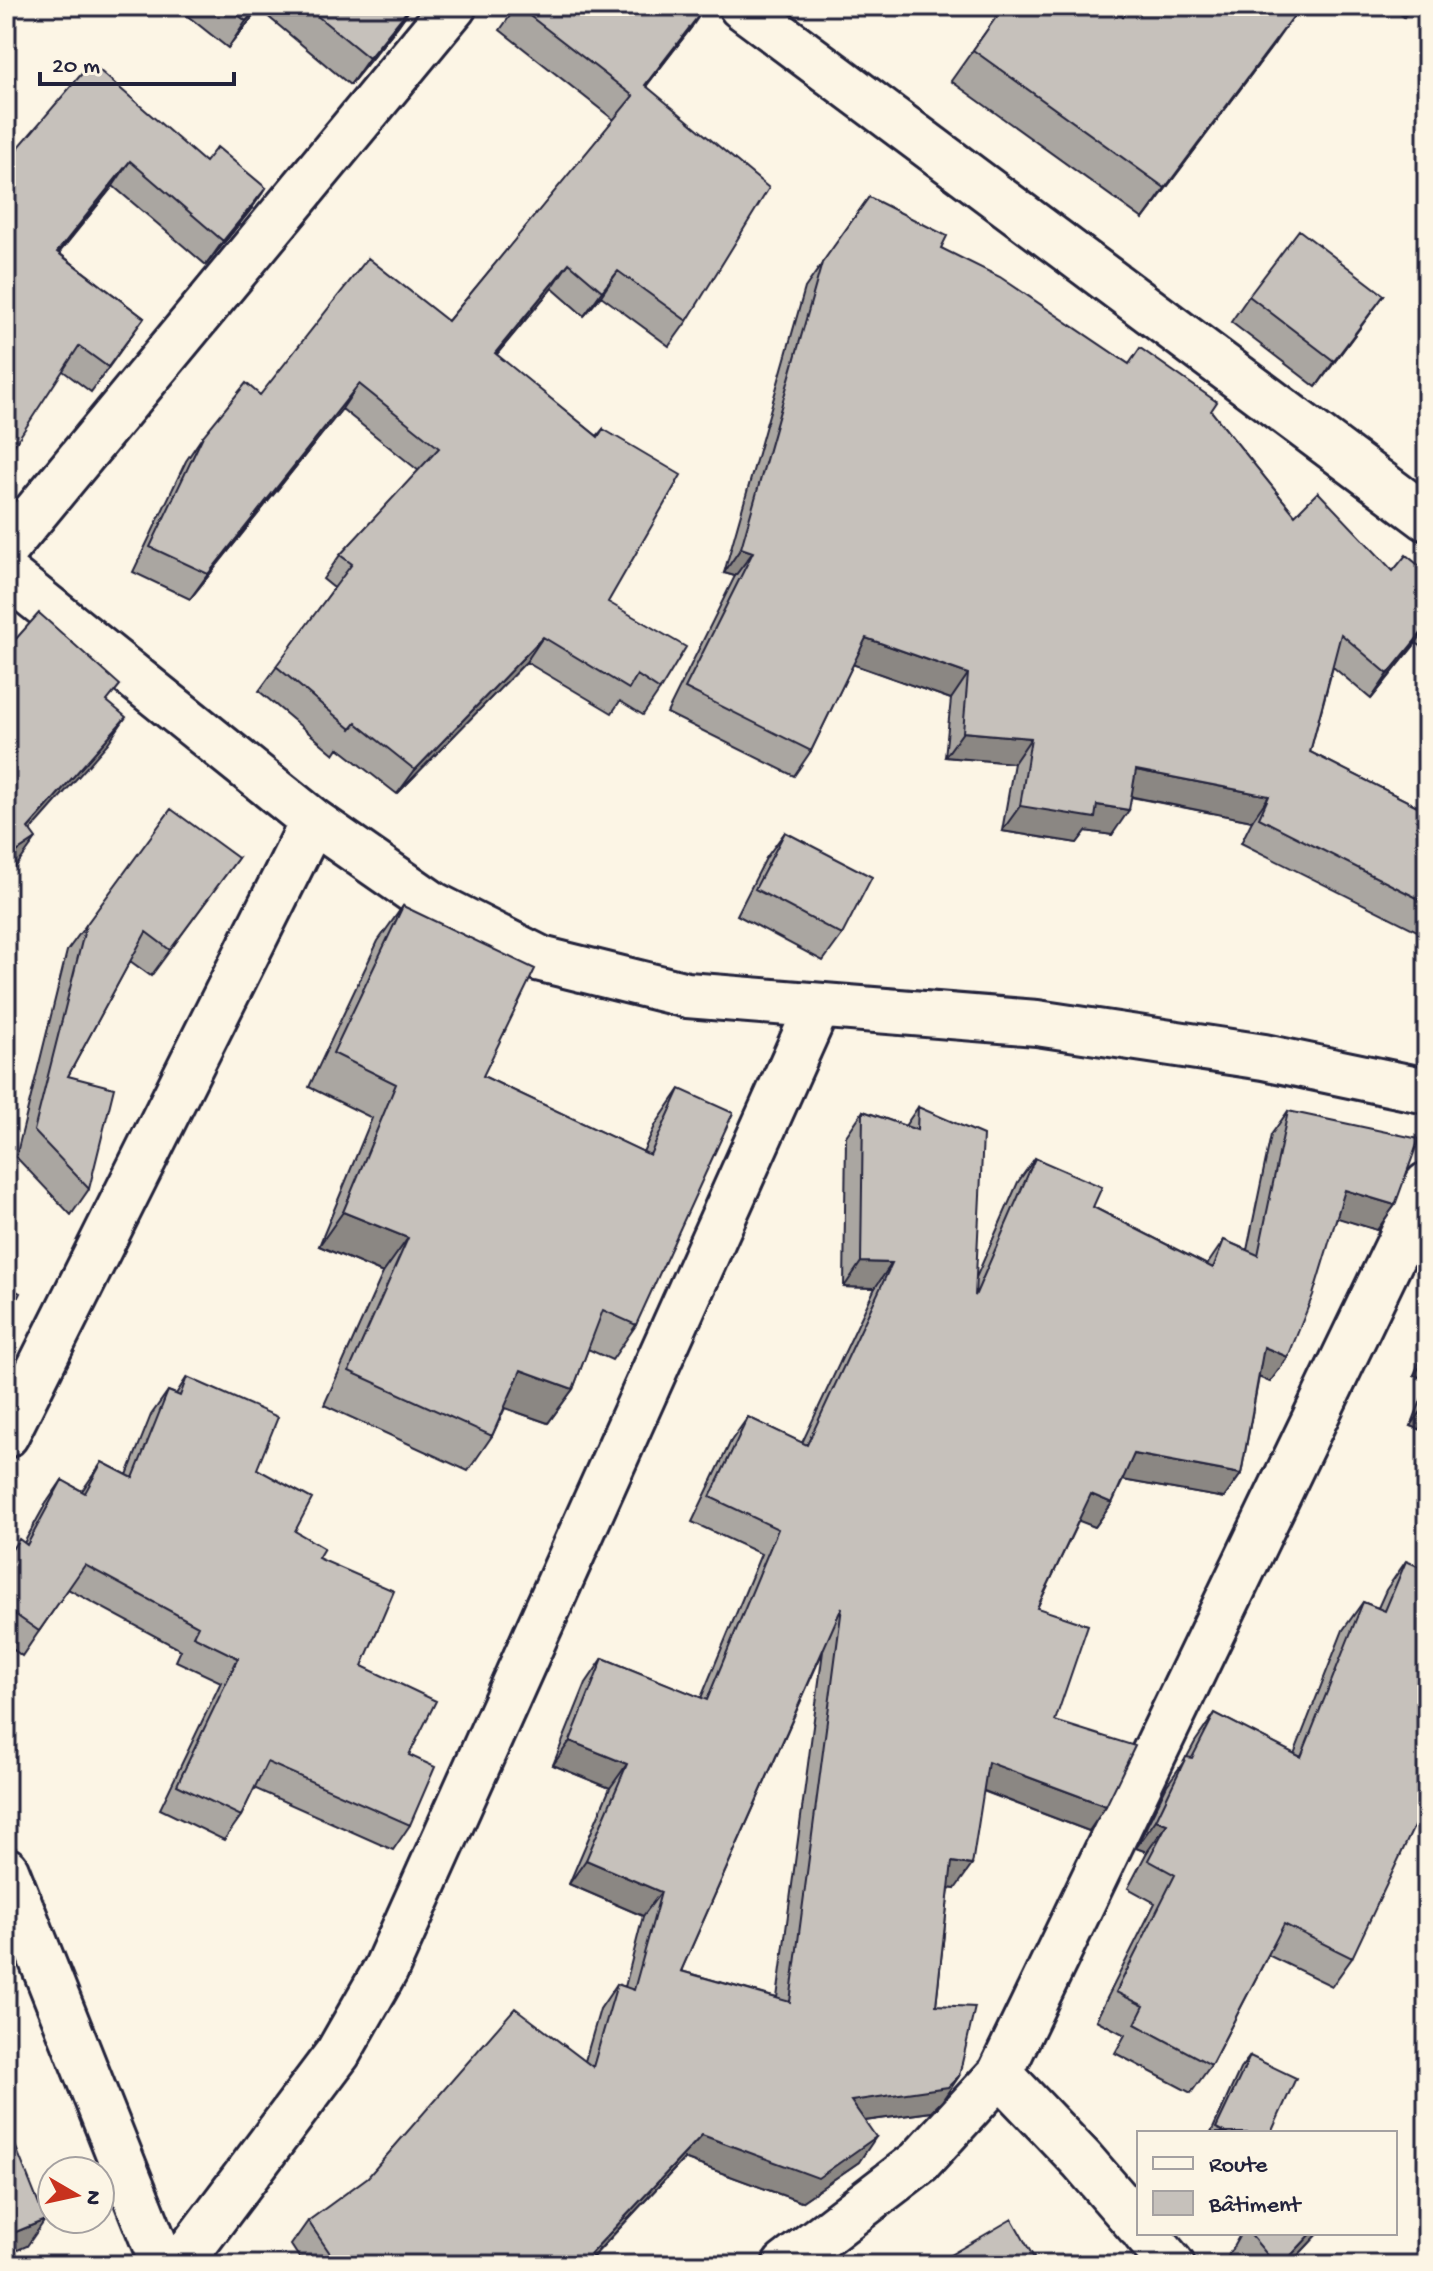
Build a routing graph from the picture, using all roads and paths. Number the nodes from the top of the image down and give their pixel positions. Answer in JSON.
{"nodes":[{"id":1,"x":454,"y":6,"type":"edge"},
{"id":2,"x":741,"y":6,"type":"edge"},
{"id":3,"x":1427,"y":518,"type":"edge"},
{"id":4,"x":6,"y":548,"type":"edge"},
{"id":5,"x":6,"y":574,"type":"edge"},
{"id":6,"x":313,"y":821,"type":"junction"},
{"id":7,"x":818,"y":1006,"type":"junction"},
{"id":8,"x":1427,"y":1091,"type":"edge"},
{"id":9,"x":1427,"y":1185,"type":"edge"},
{"id":10,"x":6,"y":1435,"type":"edge"},
{"id":11,"x":6,"y":1870,"type":"edge"},
{"id":12,"x":1000,"y":2074,"type":"junction"},
{"id":13,"x":1137,"y":2224,"type":"edge"},
{"id":14,"x":1147,"y":2235,"type":"edge"},
{"id":15,"x":163,"y":2265,"type":"edge"},
{"id":16,"x":179,"y":2265,"type":"edge"},
{"id":17,"x":785,"y":2265,"type":"edge"},
{"id":18,"x":1172,"y":2265,"type":"edge"}],
"edges":[{"from":1,"to":4,"type":"street"},
{"from":2,"to":3,"type":"street"},
{"from":5,"to":6,"type":"street"},
{"from":6,"to":7,"type":"street"},
{"from":6,"to":10,"type":"street"},
{"from":7,"to":8,"type":"street"},
{"from":7,"to":16,"type":"street"},
{"from":9,"to":12,"type":"street"},
{"from":11,"to":15,"type":"street"},
{"from":12,"to":13,"type":"street"},
{"from":12,"to":17,"type":"street"},
{"from":14,"to":18,"type":"street"}]}
